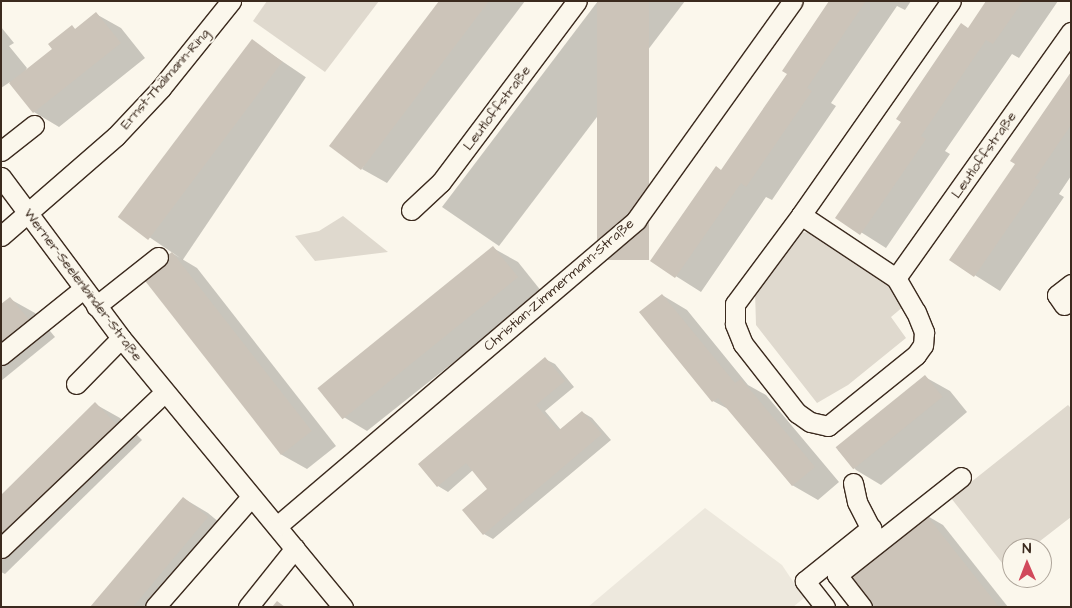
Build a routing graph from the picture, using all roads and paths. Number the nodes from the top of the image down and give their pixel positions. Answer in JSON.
{"nodes":[{"id":1,"x":231,"y":1,"type":"edge"},
{"id":2,"x":578,"y":1,"type":"edge"},
{"id":3,"x":793,"y":1,"type":"edge"},
{"id":4,"x":951,"y":1,"type":"edge"},
{"id":5,"x":1071,"y":32,"type":"edge"},
{"id":6,"x":34,"y":125,"type":"dead end"},
{"id":7,"x":1,"y":151,"type":"edge"},
{"id":8,"x":1,"y":177,"type":"edge"},
{"id":9,"x":411,"y":210,"type":"dead end"},
{"id":10,"x":28,"y":214,"type":"junction"},
{"id":11,"x":802,"y":216,"type":"junction"},
{"id":12,"x":1,"y":236,"type":"edge"},
{"id":13,"x":158,"y":257,"type":"dead end"},
{"id":14,"x":896,"y":278,"type":"junction"},
{"id":15,"x":1071,"y":284,"type":"edge"},
{"id":16,"x":83,"y":289,"type":"junction"},
{"id":17,"x":1064,"y":305,"type":"dead end"},
{"id":18,"x":96,"y":306,"type":"junction"},
{"id":19,"x":121,"y":338,"type":"junction"},
{"id":20,"x":1,"y":355,"type":"edge"},
{"id":21,"x":76,"y":384,"type":"dead end"},
{"id":22,"x":165,"y":392,"type":"junction"},
{"id":23,"x":961,"y":477,"type":"dead end"},
{"id":24,"x":853,"y":483,"type":"dead end"},
{"id":25,"x":251,"y":498,"type":"junction"},
{"id":26,"x":277,"y":526,"type":"junction"},
{"id":27,"x":874,"y":535,"type":"junction"},
{"id":28,"x":1,"y":548,"type":"edge"},
{"id":29,"x":295,"y":548,"type":"junction"},
{"id":30,"x":155,"y":607,"type":"edge"},
{"id":31,"x":248,"y":607,"type":"edge"},
{"id":32,"x":343,"y":607,"type":"edge"},
{"id":33,"x":825,"y":607,"type":"edge"},
{"id":34,"x":862,"y":607,"type":"edge"}],
"edges":[{"from":1,"to":10,"type":"street","name":"Ernst-Thälmann-Ring"},
{"from":2,"to":9,"type":"street","name":"Leutloffstraße"},
{"from":3,"to":26,"type":"street","name":"Christian-Zimmermann-Straße"},
{"from":4,"to":11,"type":"street"},
{"from":5,"to":14,"type":"street","name":"Leutloffstraße"},
{"from":6,"to":7,"type":"street"},
{"from":8,"to":10,"type":"street","name":"Werner-Seelenbinder-Straße"},
{"from":10,"to":12,"type":"street","name":"Ernst-Thälmann-Ring"},
{"from":10,"to":16,"type":"street","name":"Werner-Seelenbinder-Straße"},
{"from":11,"to":14,"type":"street"},
{"from":11,"to":14,"type":"street"},
{"from":13,"to":18,"type":"street"},
{"from":15,"to":17,"type":"street"},
{"from":16,"to":18,"type":"street","name":"Werner-Seelenbinder-Straße"},
{"from":16,"to":20,"type":"street"},
{"from":18,"to":19,"type":"street","name":"Werner-Seelenbinder-Straße"},
{"from":19,"to":21,"type":"street"},
{"from":19,"to":22,"type":"street","name":"Werner-Seelenbinder-Straße"},
{"from":22,"to":25,"type":"street","name":"Werner-Seelenbinder-Straße"},
{"from":22,"to":28,"type":"street"},
{"from":23,"to":27,"type":"street"},
{"from":24,"to":27,"type":"street"},
{"from":25,"to":26,"type":"street","name":"Werner-Seelenbinder-Straße"},
{"from":25,"to":30,"type":"street"},
{"from":26,"to":29,"type":"street","name":"Werner-Seelenbinder-Straße"},
{"from":27,"to":33,"type":"street"},
{"from":27,"to":34,"type":"street"},
{"from":29,"to":31,"type":"street"},
{"from":29,"to":32,"type":"street","name":"Werner-Seelenbinder-Straße"}]}
